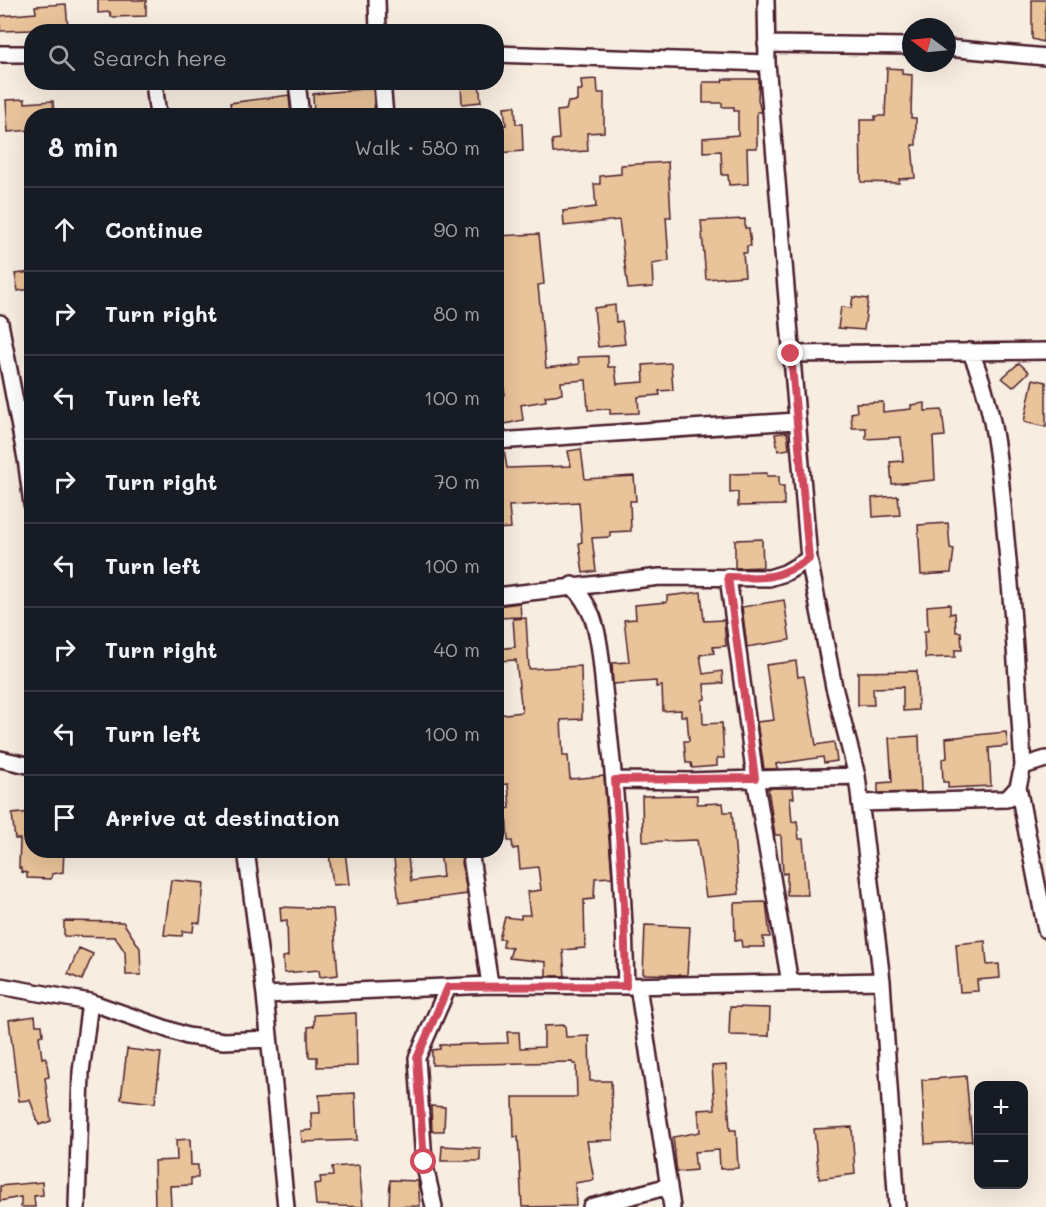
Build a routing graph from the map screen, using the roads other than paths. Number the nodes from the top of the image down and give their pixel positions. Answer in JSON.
{"nodes":[{"id":1,"x":377,"y":0,"type":"edge"},
{"id":2,"x":766,"y":0,"type":"edge"},
{"id":3,"x":378,"y":24,"type":"edge"},
{"id":4,"x":766,"y":44,"type":"junction"},
{"id":5,"x":902,"y":46,"type":"edge"},
{"id":6,"x":956,"y":49,"type":"edge"},
{"id":7,"x":0,"y":54,"type":"edge"},
{"id":8,"x":24,"y":54,"type":"edge"},
{"id":9,"x":504,"y":54,"type":"edge"},
{"id":10,"x":1046,"y":57,"type":"edge"},
{"id":11,"x":767,"y":63,"type":"junction"},
{"id":12,"x":155,"y":90,"type":"edge"},
{"id":13,"x":298,"y":90,"type":"edge"},
{"id":14,"x":383,"y":90,"type":"edge"},
{"id":15,"x":157,"y":108,"type":"edge"},
{"id":16,"x":300,"y":108,"type":"edge"},
{"id":17,"x":384,"y":108,"type":"edge"},
{"id":18,"x":0,"y":323,"type":"edge"},
{"id":19,"x":970,"y":351,"type":"junction"},
{"id":20,"x":1046,"y":351,"type":"edge"},
{"id":21,"x":791,"y":354,"type":"junction"},
{"id":22,"x":4,"y":361,"type":"edge"},
{"id":23,"x":795,"y":421,"type":"junction"},
{"id":24,"x":24,"y":439,"type":"edge"},
{"id":25,"x":504,"y":440,"type":"edge"},
{"id":26,"x":809,"y":559,"type":"junction"},
{"id":27,"x":728,"y":577,"type":"junction"},
{"id":28,"x":572,"y":585,"type":"junction"},
{"id":29,"x":504,"y":595,"type":"edge"},
{"id":30,"x":0,"y":759,"type":"edge"},
{"id":31,"x":1046,"y":759,"type":"edge"},
{"id":32,"x":24,"y":764,"type":"edge"},
{"id":33,"x":1023,"y":766,"type":"junction"},
{"id":34,"x":857,"y":776,"type":"junction"},
{"id":35,"x":755,"y":778,"type":"junction"},
{"id":36,"x":615,"y":780,"type":"junction"},
{"id":37,"x":1018,"y":787,"type":"junction"},
{"id":38,"x":860,"y":803,"type":"junction"},
{"id":39,"x":247,"y":858,"type":"edge"},
{"id":40,"x":471,"y":858,"type":"edge"},
{"id":41,"x":1046,"y":930,"type":"edge"},
{"id":42,"x":882,"y":981,"type":"junction"},
{"id":43,"x":789,"y":983,"type":"junction"},
{"id":44,"x":0,"y":986,"type":"edge"},
{"id":45,"x":490,"y":986,"type":"junction"},
{"id":46,"x":632,"y":986,"type":"junction"},
{"id":47,"x":448,"y":987,"type":"junction"},
{"id":48,"x":265,"y":995,"type":"junction"},
{"id":49,"x":90,"y":1002,"type":"junction"},
{"id":50,"x":269,"y":1039,"type":"junction"},
{"id":51,"x":669,"y":1186,"type":"junction"},
{"id":52,"x":77,"y":1207,"type":"edge"},
{"id":53,"x":286,"y":1207,"type":"edge"},
{"id":54,"x":434,"y":1207,"type":"edge"},
{"id":55,"x":591,"y":1207,"type":"edge"},
{"id":56,"x":672,"y":1207,"type":"edge"},
{"id":57,"x":897,"y":1207,"type":"edge"}],
"edges":[{"from":1,"to":3,"type":"street"},
{"from":2,"to":4,"type":"street"},
{"from":4,"to":5,"type":"street"},
{"from":4,"to":11,"type":"street"},
{"from":6,"to":10,"type":"street"},
{"from":7,"to":8,"type":"street"},
{"from":9,"to":11,"type":"street"},
{"from":11,"to":21,"type":"street"},
{"from":12,"to":15,"type":"street"},
{"from":13,"to":16,"type":"street"},
{"from":14,"to":17,"type":"street"},
{"from":18,"to":22,"type":"street"},
{"from":19,"to":20,"type":"street"},
{"from":19,"to":21,"type":"street"},
{"from":19,"to":33,"type":"street"},
{"from":21,"to":23,"type":"street"},
{"from":22,"to":24,"type":"street"},
{"from":23,"to":25,"type":"street"},
{"from":23,"to":26,"type":"street"},
{"from":26,"to":27,"type":"street"},
{"from":26,"to":34,"type":"street"},
{"from":27,"to":28,"type":"street"},
{"from":27,"to":35,"type":"street"},
{"from":28,"to":29,"type":"street"},
{"from":28,"to":36,"type":"street"},
{"from":30,"to":32,"type":"street"},
{"from":31,"to":33,"type":"street"},
{"from":33,"to":37,"type":"street"},
{"from":34,"to":35,"type":"street"},
{"from":34,"to":38,"type":"street"},
{"from":35,"to":36,"type":"street"},
{"from":35,"to":43,"type":"street"},
{"from":36,"to":46,"type":"street"},
{"from":37,"to":38,"type":"street"},
{"from":37,"to":41,"type":"street"},
{"from":38,"to":42,"type":"street"},
{"from":39,"to":48,"type":"street"},
{"from":40,"to":45,"type":"street"},
{"from":42,"to":43,"type":"street"},
{"from":42,"to":57,"type":"street"},
{"from":43,"to":46,"type":"street"},
{"from":44,"to":49,"type":"street"},
{"from":45,"to":46,"type":"street"},
{"from":45,"to":47,"type":"street"},
{"from":46,"to":51,"type":"street"},
{"from":47,"to":48,"type":"street"},
{"from":47,"to":54,"type":"street"},
{"from":48,"to":50,"type":"street"},
{"from":49,"to":50,"type":"street"},
{"from":49,"to":52,"type":"street"},
{"from":50,"to":53,"type":"street"},
{"from":51,"to":55,"type":"street"},
{"from":51,"to":56,"type":"street"}]}
